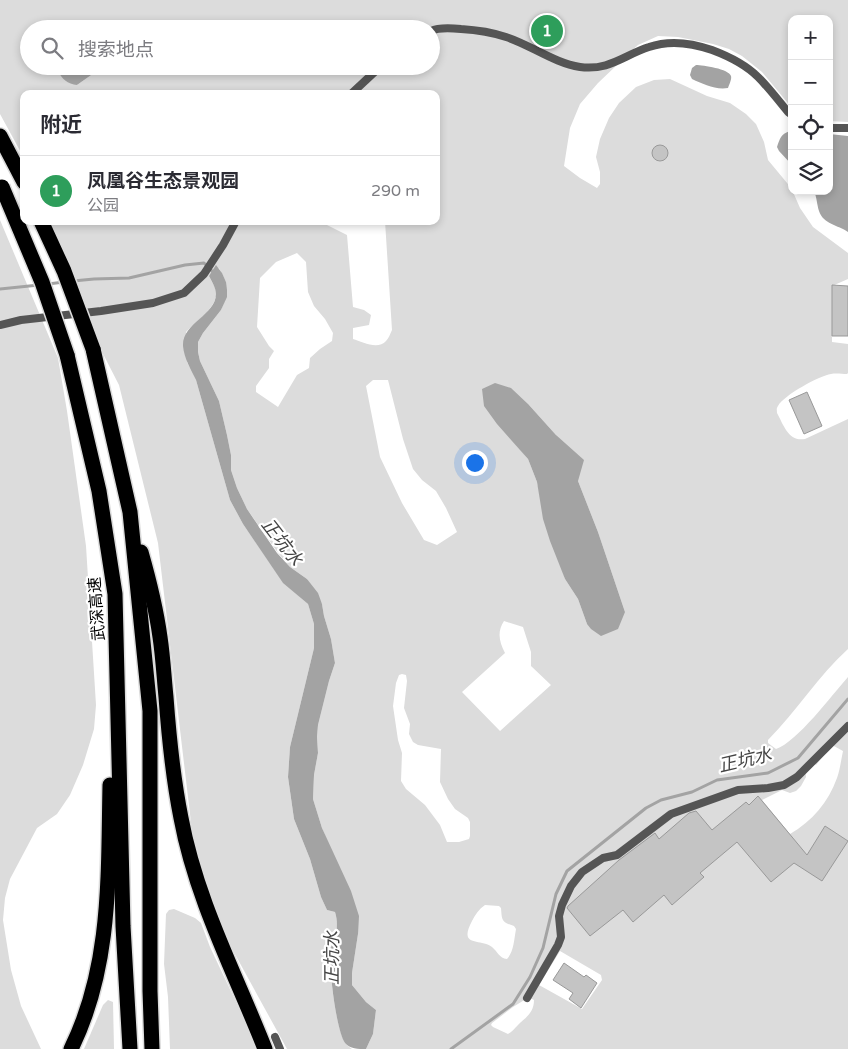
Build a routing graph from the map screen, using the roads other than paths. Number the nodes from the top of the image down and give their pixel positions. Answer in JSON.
{"nodes":[{"id":1,"x":440,"y":29,"type":"edge"},
{"id":2,"x":371,"y":75,"type":"edge"},
{"id":3,"x":355,"y":90,"type":"edge"},
{"id":4,"x":788,"y":112,"type":"edge"},
{"id":5,"x":833,"y":128,"type":"edge"},
{"id":6,"x":848,"y":128,"type":"edge"},
{"id":7,"x":0,"y":136,"type":"edge"},
{"id":8,"x":20,"y":174,"type":"edge"},
{"id":9,"x":1,"y":185,"type":"edge"},
{"id":10,"x":44,"y":225,"type":"edge"},
{"id":11,"x":234,"y":225,"type":"edge"},
{"id":12,"x":0,"y":325,"type":"edge"},
{"id":13,"x":130,"y":512,"type":"junction"},
{"id":14,"x":115,"y":594,"type":"junction"},
{"id":15,"x":848,"y":726,"type":"edge"},
{"id":16,"x":527,"y":998,"type":"dead end"},
{"id":17,"x":270,"y":1043,"type":"edge"},
{"id":18,"x":71,"y":1049,"type":"edge"},
{"id":19,"x":130,"y":1049,"type":"edge"},
{"id":20,"x":152,"y":1049,"type":"edge"},
{"id":21,"x":280,"y":1049,"type":"edge"}],
"edges":[{"from":1,"to":4,"type":"street"},
{"from":2,"to":3,"type":"street"},
{"from":5,"to":6,"type":"street"},
{"from":7,"to":8,"type":"highway"},
{"from":9,"to":14,"type":"highway","name":"武深高速","bridge":true},
{"from":10,"to":13,"type":"highway","bridge":true},
{"from":11,"to":12,"type":"street"},
{"from":13,"to":17,"type":"highway"},
{"from":13,"to":20,"type":"highway"},
{"from":14,"to":18,"type":"highway"},
{"from":14,"to":19,"type":"highway","name":"武深高速"},
{"from":15,"to":16,"type":"street"},
{"from":17,"to":21,"type":"street"}]}
